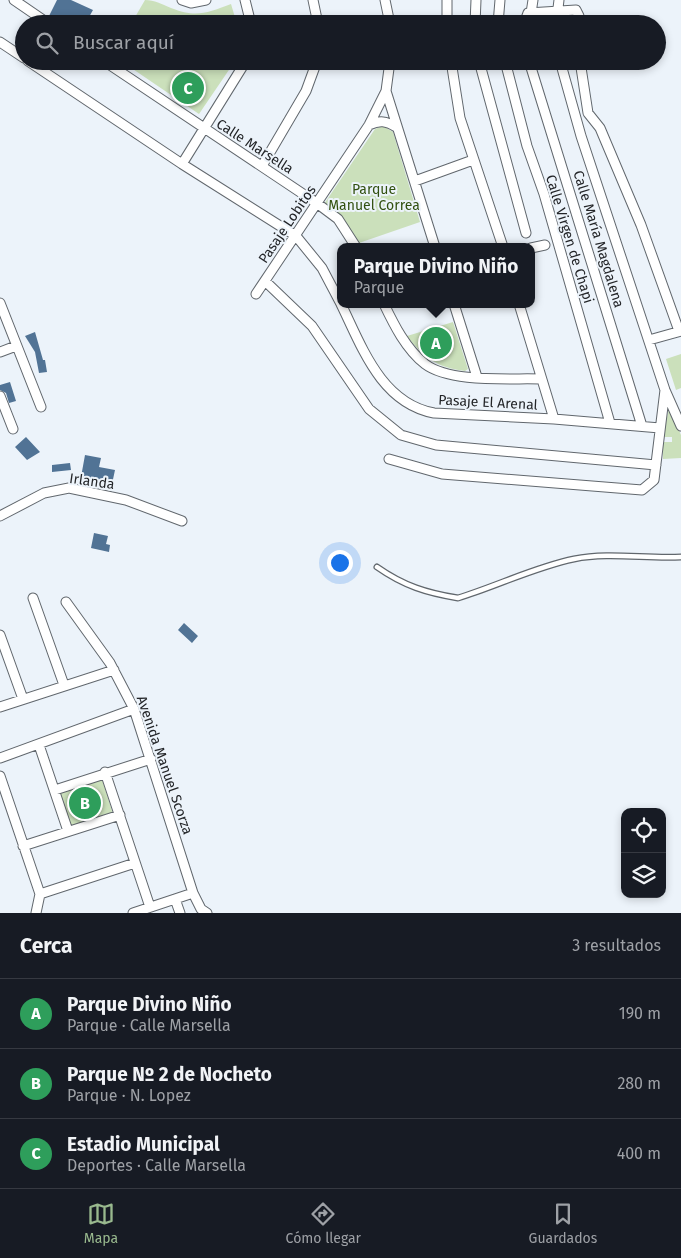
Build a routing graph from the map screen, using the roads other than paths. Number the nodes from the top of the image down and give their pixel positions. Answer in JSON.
{"nodes":[{"id":1,"x":14,"y":0,"type":"edge"},
{"id":2,"x":182,"y":0,"type":"edge"},
{"id":3,"x":206,"y":0,"type":"edge"},
{"id":4,"x":245,"y":0,"type":"edge"},
{"id":5,"x":312,"y":0,"type":"edge"},
{"id":6,"x":385,"y":0,"type":"edge"},
{"id":7,"x":447,"y":0,"type":"edge"},
{"id":8,"x":476,"y":0,"type":"edge"},
{"id":9,"x":500,"y":0,"type":"edge"},
{"id":10,"x":532,"y":0,"type":"edge"},
{"id":11,"x":559,"y":0,"type":"edge"},
{"id":12,"x":557,"y":12,"type":"junction"},
{"id":13,"x":531,"y":13,"type":"junction"},
{"id":14,"x":36,"y":15,"type":"edge"},
{"id":15,"x":249,"y":15,"type":"edge"},
{"id":16,"x":316,"y":15,"type":"edge"},
{"id":17,"x":388,"y":15,"type":"edge"},
{"id":18,"x":447,"y":15,"type":"edge"},
{"id":19,"x":475,"y":15,"type":"edge"},
{"id":20,"x":499,"y":15,"type":"edge"},
{"id":21,"x":526,"y":15,"type":"edge"},
{"id":22,"x":557,"y":15,"type":"edge"},
{"id":23,"x":578,"y":15,"type":"edge"},
{"id":24,"x":0,"y":42,"type":"edge"},
{"id":25,"x":15,"y":52,"type":"edge"},
{"id":26,"x":41,"y":70,"type":"edge"},
{"id":27,"x":117,"y":70,"type":"edge"},
{"id":28,"x":241,"y":70,"type":"edge"},
{"id":29,"x":314,"y":70,"type":"edge"},
{"id":30,"x":389,"y":70,"type":"edge"},
{"id":31,"x":452,"y":70,"type":"edge"},
{"id":32,"x":481,"y":70,"type":"edge"},
{"id":33,"x":507,"y":70,"type":"edge"},
{"id":34,"x":532,"y":70,"type":"edge"},
{"id":35,"x":563,"y":70,"type":"edge"},
{"id":36,"x":581,"y":70,"type":"edge"},
{"id":37,"x":386,"y":91,"type":"junction"},
{"id":38,"x":370,"y":125,"type":"junction"},
{"id":39,"x":396,"y":127,"type":"junction"},
{"id":40,"x":205,"y":130,"type":"junction"},
{"id":41,"x":474,"y":160,"type":"junction"},
{"id":42,"x":182,"y":164,"type":"junction"},
{"id":43,"x":262,"y":166,"type":"junction"},
{"id":44,"x":415,"y":181,"type":"junction"},
{"id":45,"x":318,"y":204,"type":"junction"},
{"id":46,"x":526,"y":232,"type":"dead end"},
{"id":47,"x":296,"y":236,"type":"junction"},
{"id":48,"x":353,"y":243,"type":"edge"},
{"id":49,"x":434,"y":243,"type":"edge"},
{"id":50,"x":502,"y":243,"type":"edge"},
{"id":51,"x":545,"y":245,"type":"dead end"},
{"id":52,"x":535,"y":247,"type":"edge"},
{"id":53,"x":265,"y":281,"type":"junction"},
{"id":54,"x":256,"y":294,"type":"dead end"},
{"id":55,"x":337,"y":296,"type":"edge"},
{"id":56,"x":1,"y":307,"type":"edge"},
{"id":57,"x":343,"y":308,"type":"edge"},
{"id":58,"x":386,"y":308,"type":"edge"},
{"id":59,"x":455,"y":308,"type":"edge"},
{"id":60,"x":520,"y":308,"type":"edge"},
{"id":61,"x":10,"y":328,"type":"junction"},
{"id":62,"x":680,"y":331,"type":"edge"},
{"id":63,"x":0,"y":332,"type":"edge"},
{"id":64,"x":649,"y":340,"type":"junction"},
{"id":65,"x":16,"y":346,"type":"junction"},
{"id":66,"x":0,"y":352,"type":"edge"},
{"id":67,"x":477,"y":377,"type":"junction"},
{"id":68,"x":541,"y":379,"type":"junction"},
{"id":69,"x":666,"y":390,"type":"junction"},
{"id":70,"x":0,"y":396,"type":"edge"},
{"id":71,"x":41,"y":407,"type":"dead end"},
{"id":72,"x":554,"y":419,"type":"junction"},
{"id":73,"x":610,"y":423,"type":"junction"},
{"id":74,"x":642,"y":426,"type":"junction"},
{"id":75,"x":681,"y":426,"type":"edge"},
{"id":76,"x":660,"y":428,"type":"junction"},
{"id":77,"x":13,"y":429,"type":"dead end"},
{"id":78,"x":388,"y":459,"type":"dead end"},
{"id":79,"x":656,"y":465,"type":"junction"},
{"id":80,"x":0,"y":516,"type":"edge"},
{"id":81,"x":182,"y":521,"type":"dead end"},
{"id":82,"x":681,"y":557,"type":"edge"},
{"id":83,"x":377,"y":568,"type":"dead end"},
{"id":84,"x":33,"y":598,"type":"dead end"},
{"id":85,"x":66,"y":602,"type":"dead end"},
{"id":86,"x":0,"y":635,"type":"edge"},
{"id":87,"x":114,"y":670,"type":"junction"},
{"id":88,"x":64,"y":685,"type":"junction"},
{"id":89,"x":23,"y":700,"type":"junction"},
{"id":90,"x":0,"y":707,"type":"edge"},
{"id":91,"x":134,"y":709,"type":"junction"},
{"id":92,"x":39,"y":745,"type":"junction"},
{"id":93,"x":0,"y":758,"type":"edge"},
{"id":94,"x":150,"y":759,"type":"junction"},
{"id":95,"x":105,"y":772,"type":"junction"},
{"id":96,"x":0,"y":776,"type":"edge"},
{"id":97,"x":55,"y":790,"type":"junction"},
{"id":98,"x":120,"y":815,"type":"junction"},
{"id":99,"x":68,"y":831,"type":"junction"},
{"id":100,"x":23,"y":846,"type":"junction"},
{"id":101,"x":135,"y":863,"type":"junction"},
{"id":102,"x":193,"y":893,"type":"junction"},
{"id":103,"x":40,"y":894,"type":"junction"},
{"id":104,"x":176,"y":899,"type":"junction"},
{"id":105,"x":150,"y":907,"type":"junction"},
{"id":106,"x":36,"y":913,"type":"edge"},
{"id":107,"x":133,"y":913,"type":"edge"},
{"id":108,"x":180,"y":913,"type":"edge"},
{"id":109,"x":206,"y":913,"type":"edge"}],
"edges":[{"from":1,"to":14,"type":"street"},
{"from":2,"to":3,"type":"street"},
{"from":4,"to":15,"type":"street"},
{"from":5,"to":16,"type":"street"},
{"from":6,"to":17,"type":"street"},
{"from":7,"to":18,"type":"street"},
{"from":8,"to":19,"type":"street"},
{"from":9,"to":20,"type":"street"},
{"from":10,"to":13,"type":"street"},
{"from":11,"to":12,"type":"street"},
{"from":12,"to":13,"type":"street"},
{"from":12,"to":22,"type":"street"},
{"from":12,"to":23,"type":"street"},
{"from":13,"to":21,"type":"street"},
{"from":24,"to":25,"type":"street"},
{"from":26,"to":42,"type":"street","name":"Pasaje El Arenal"},
{"from":27,"to":40,"type":"street","name":"Calle Marsella"},
{"from":28,"to":40,"type":"street"},
{"from":29,"to":43,"type":"street"},
{"from":30,"to":37,"type":"street"},
{"from":31,"to":41,"type":"street"},
{"from":32,"to":46,"type":"street"},
{"from":33,"to":73,"type":"street","name":"Calle Virgen de Chapi"},
{"from":34,"to":74,"type":"street","name":"Calle María Magdalena"},
{"from":35,"to":64,"type":"street"},
{"from":36,"to":62,"type":"street"},
{"from":37,"to":38,"type":"street","name":"Pasaje Lobitos"},
{"from":37,"to":39,"type":"street"},
{"from":38,"to":39,"type":"street"},
{"from":38,"to":45,"type":"street","name":"Pasaje Lobitos"},
{"from":39,"to":44,"type":"street"},
{"from":40,"to":42,"type":"street"},
{"from":40,"to":43,"type":"street","name":"Calle Marsella"},
{"from":41,"to":44,"type":"street"},
{"from":41,"to":50,"type":"street"},
{"from":42,"to":47,"type":"street","name":"Pasaje El Arenal"},
{"from":43,"to":45,"type":"street","name":"Calle Marsella"},
{"from":44,"to":49,"type":"street"},
{"from":45,"to":47,"type":"street","name":"Pasaje Lobitos"},
{"from":45,"to":48,"type":"street","name":"Calle Marsella"},
{"from":47,"to":53,"type":"street","name":"Pasaje Lobitos"},
{"from":47,"to":55,"type":"street","name":"Pasaje El Arenal"},
{"from":51,"to":52,"type":"street"},
{"from":53,"to":54,"type":"street","name":"Pasaje Lobitos"},
{"from":53,"to":79,"type":"street"},
{"from":56,"to":61,"type":"street"},
{"from":57,"to":72,"type":"street","name":"Pasaje El Arenal"},
{"from":58,"to":67,"type":"street"},
{"from":59,"to":67,"type":"street"},
{"from":60,"to":68,"type":"street"},
{"from":61,"to":63,"type":"street"},
{"from":61,"to":65,"type":"street"},
{"from":62,"to":64,"type":"street"},
{"from":64,"to":69,"type":"street"},
{"from":65,"to":66,"type":"street"},
{"from":65,"to":71,"type":"street"},
{"from":67,"to":68,"type":"street"},
{"from":68,"to":72,"type":"street"},
{"from":69,"to":75,"type":"street"},
{"from":69,"to":76,"type":"street"},
{"from":70,"to":77,"type":"street"},
{"from":72,"to":73,"type":"street","name":"Pasaje El Arenal"},
{"from":73,"to":74,"type":"street","name":"Pasaje El Arenal"},
{"from":74,"to":76,"type":"street","name":"Pasaje El Arenal"},
{"from":76,"to":79,"type":"street"},
{"from":78,"to":79,"type":"street"},
{"from":80,"to":81,"type":"street","name":"Irlanda"},
{"from":82,"to":83,"type":"lane"},
{"from":84,"to":88,"type":"street"},
{"from":85,"to":87,"type":"street","name":"Avenida Manuel Scorza"},
{"from":86,"to":89,"type":"street"},
{"from":87,"to":88,"type":"street"},
{"from":87,"to":91,"type":"street","name":"Avenida Manuel Scorza"},
{"from":88,"to":89,"type":"street"},
{"from":89,"to":90,"type":"street"},
{"from":91,"to":92,"type":"street"},
{"from":91,"to":94,"type":"street","name":"Avenida Manuel Scorza"},
{"from":92,"to":93,"type":"street"},
{"from":92,"to":97,"type":"street"},
{"from":94,"to":95,"type":"street"},
{"from":94,"to":102,"type":"street","name":"Avenida Manuel Scorza"},
{"from":95,"to":97,"type":"street"},
{"from":95,"to":98,"type":"street"},
{"from":96,"to":100,"type":"street"},
{"from":97,"to":99,"type":"street"},
{"from":98,"to":99,"type":"street"},
{"from":98,"to":101,"type":"street"},
{"from":99,"to":100,"type":"street"},
{"from":100,"to":103,"type":"street"},
{"from":101,"to":103,"type":"street"},
{"from":101,"to":105,"type":"street"},
{"from":102,"to":104,"type":"street"},
{"from":102,"to":109,"type":"street","name":"Avenida Manuel Scorza"},
{"from":103,"to":106,"type":"street"},
{"from":104,"to":105,"type":"street"},
{"from":104,"to":108,"type":"street"},
{"from":105,"to":107,"type":"street"}]}
